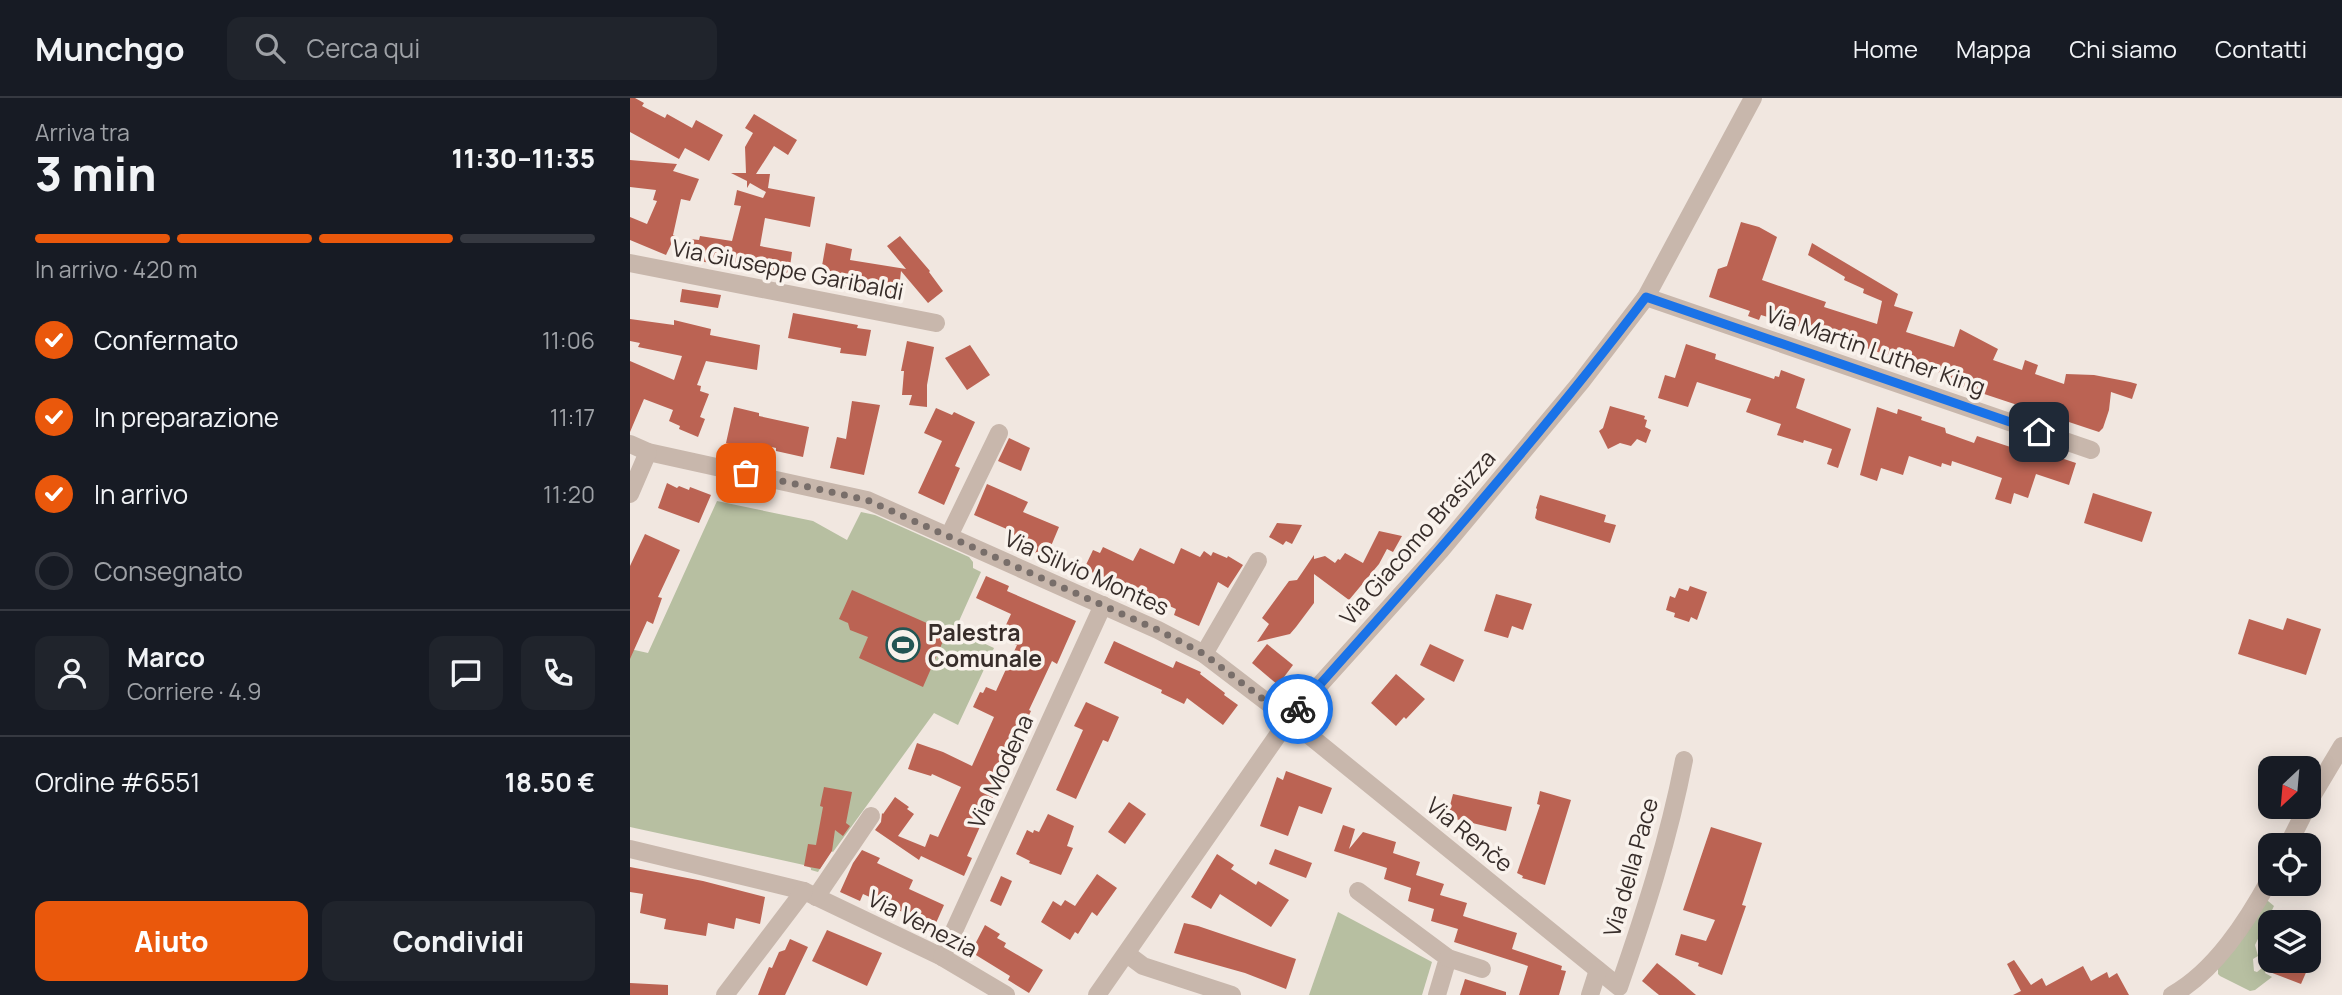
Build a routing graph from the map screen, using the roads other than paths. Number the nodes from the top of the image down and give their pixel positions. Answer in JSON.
{"nodes":[{"id":1,"x":1753,"y":98,"type":"edge"},
{"id":2,"x":630,"y":263,"type":"edge"},
{"id":3,"x":1646,"y":297,"type":"junction"},
{"id":4,"x":936,"y":323,"type":"dead end"},
{"id":5,"x":999,"y":433,"type":"dead end"},
{"id":6,"x":630,"y":444,"type":"edge"},
{"id":7,"x":2091,"y":450,"type":"dead end"},
{"id":8,"x":649,"y":452,"type":"junction"},
{"id":9,"x":630,"y":494,"type":"edge"},
{"id":10,"x":949,"y":536,"type":"junction"},
{"id":11,"x":1258,"y":561,"type":"dead end"},
{"id":12,"x":1103,"y":605,"type":"junction"},
{"id":13,"x":1204,"y":654,"type":"junction"},
{"id":14,"x":1289,"y":719,"type":"junction"},
{"id":15,"x":2342,"y":746,"type":"edge"},
{"id":16,"x":1684,"y":760,"type":"dead end"},
{"id":17,"x":2321,"y":781,"type":"edge"},
{"id":18,"x":872,"y":816,"type":"dead end"},
{"id":19,"x":630,"y":849,"type":"edge"},
{"id":20,"x":1358,"y":891,"type":"dead end"},
{"id":21,"x":810,"y":894,"type":"junction"},
{"id":22,"x":2258,"y":896,"type":"edge"},
{"id":23,"x":1127,"y":954,"type":"junction"},
{"id":24,"x":942,"y":957,"type":"junction"},
{"id":25,"x":1448,"y":958,"type":"junction"},
{"id":26,"x":1482,"y":969,"type":"dead end"},
{"id":27,"x":1598,"y":970,"type":"junction"},
{"id":28,"x":1619,"y":987,"type":"joint"},
{"id":29,"x":2197,"y":987,"type":"edge"},
{"id":30,"x":726,"y":995,"type":"edge"},
{"id":31,"x":1006,"y":995,"type":"edge"},
{"id":32,"x":1097,"y":995,"type":"edge"},
{"id":33,"x":1232,"y":995,"type":"edge"},
{"id":34,"x":1437,"y":995,"type":"edge"},
{"id":35,"x":1590,"y":995,"type":"edge"},
{"id":36,"x":2172,"y":995,"type":"edge"}],
"edges":[{"from":1,"to":3,"type":"street","name":"Via Giacomo Brasizza"},
{"from":2,"to":4,"type":"street","name":"Via Giuseppe Garibaldi"},
{"from":3,"to":7,"type":"street","name":"Via Martin Luther King"},
{"from":3,"to":14,"type":"street","name":"Via Giacomo Brasizza"},
{"from":5,"to":10,"type":"street"},
{"from":6,"to":8,"type":"street","name":"Via Silvio Montes"},
{"from":8,"to":9,"type":"street"},
{"from":8,"to":10,"type":"street","name":"Via Silvio Montes"},
{"from":10,"to":12,"type":"street","name":"Via Silvio Montes"},
{"from":11,"to":13,"type":"street"},
{"from":12,"to":13,"type":"street","name":"Via Silvio Montes"},
{"from":12,"to":24,"type":"street","name":"Via Modena"},
{"from":13,"to":14,"type":"street","name":"Via Silvio Montes"},
{"from":14,"to":23,"type":"street","name":"Via Giacomo Brasizza"},
{"from":14,"to":27,"type":"street","name":"Via Renče"},
{"from":15,"to":17,"type":"street"},
{"from":16,"to":28,"type":"street","name":"Via della Pace"},
{"from":18,"to":21,"type":"street"},
{"from":19,"to":21,"type":"street","name":"Via Venezia"},
{"from":20,"to":25,"type":"street"},
{"from":21,"to":24,"type":"street","name":"Via Venezia"},
{"from":21,"to":30,"type":"street"},
{"from":22,"to":29,"type":"street"},
{"from":23,"to":32,"type":"street","name":"Via Giacomo Brasizza"},
{"from":23,"to":33,"type":"street"},
{"from":24,"to":31,"type":"street","name":"Via Venezia"},
{"from":25,"to":26,"type":"street"},
{"from":25,"to":34,"type":"street"},
{"from":27,"to":28,"type":"street","name":"Via Renče"},
{"from":27,"to":35,"type":"street"},
{"from":29,"to":36,"type":"street"}]}
